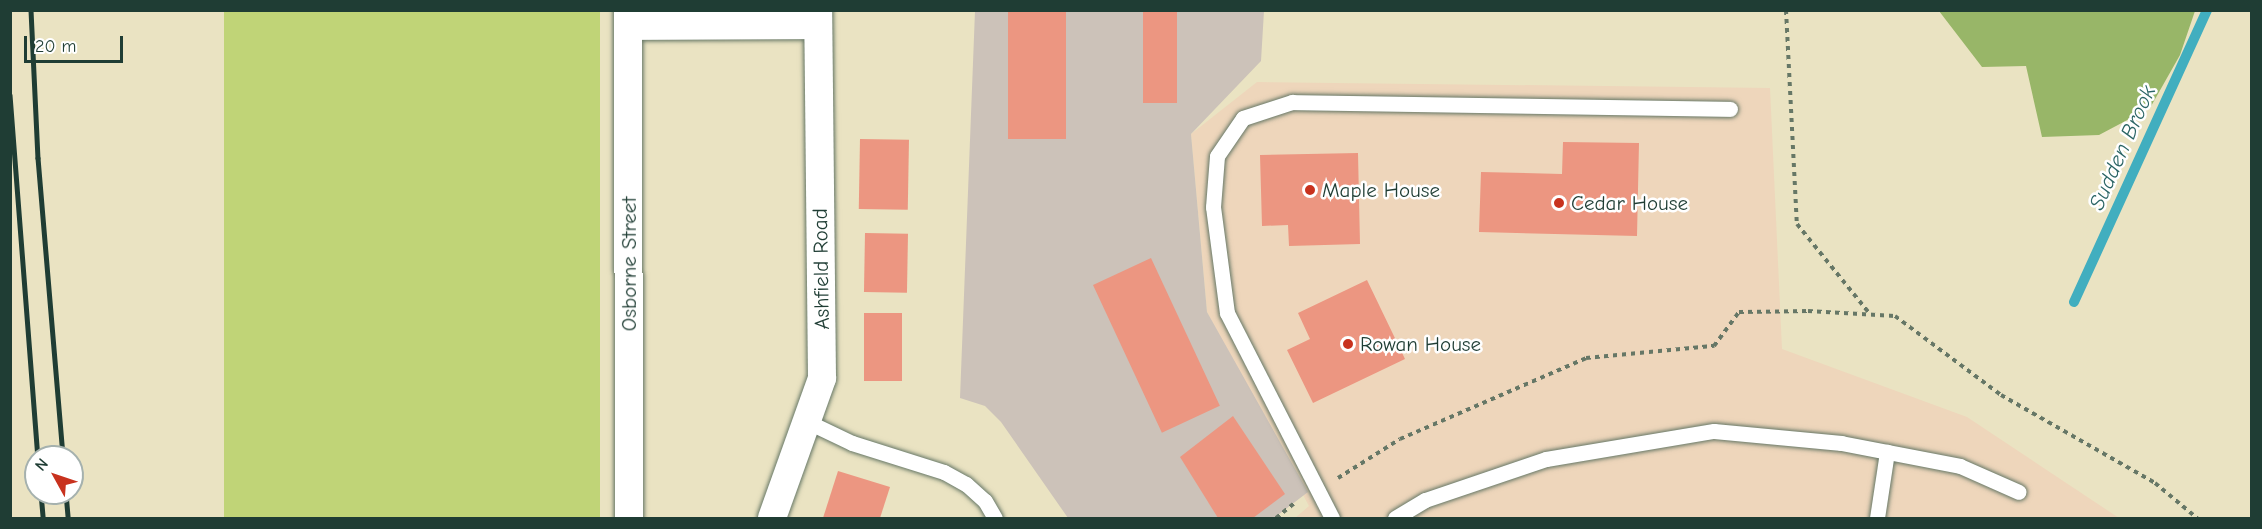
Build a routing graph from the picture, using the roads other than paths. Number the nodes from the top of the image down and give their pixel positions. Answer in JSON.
{"nodes":[{"id":1,"x":628,"y":18,"type":"edge"},
{"id":2,"x":818,"y":18,"type":"edge"},
{"id":3,"x":1730,"y":109,"type":"dead end"},
{"id":4,"x":806,"y":421,"type":"junction"},
{"id":5,"x":1887,"y":452,"type":"junction"},
{"id":6,"x":2019,"y":492,"type":"dead end"},
{"id":7,"x":629,"y":519,"type":"edge"},
{"id":8,"x":772,"y":519,"type":"edge"},
{"id":9,"x":995,"y":519,"type":"edge"},
{"id":10,"x":1332,"y":519,"type":"edge"},
{"id":11,"x":1395,"y":519,"type":"edge"},
{"id":12,"x":1877,"y":519,"type":"edge"}],
"edges":[{"from":1,"to":2,"type":"street"},
{"from":1,"to":7,"type":"street","name":"Osborne Street"},
{"from":2,"to":4,"type":"street","name":"Ashfield Road"},
{"from":3,"to":10,"type":"lane"},
{"from":4,"to":8,"type":"street","name":"Ashfield Road"},
{"from":4,"to":9,"type":"lane"},
{"from":5,"to":6,"type":"lane"},
{"from":5,"to":11,"type":"lane"},
{"from":5,"to":12,"type":"lane"}]}
